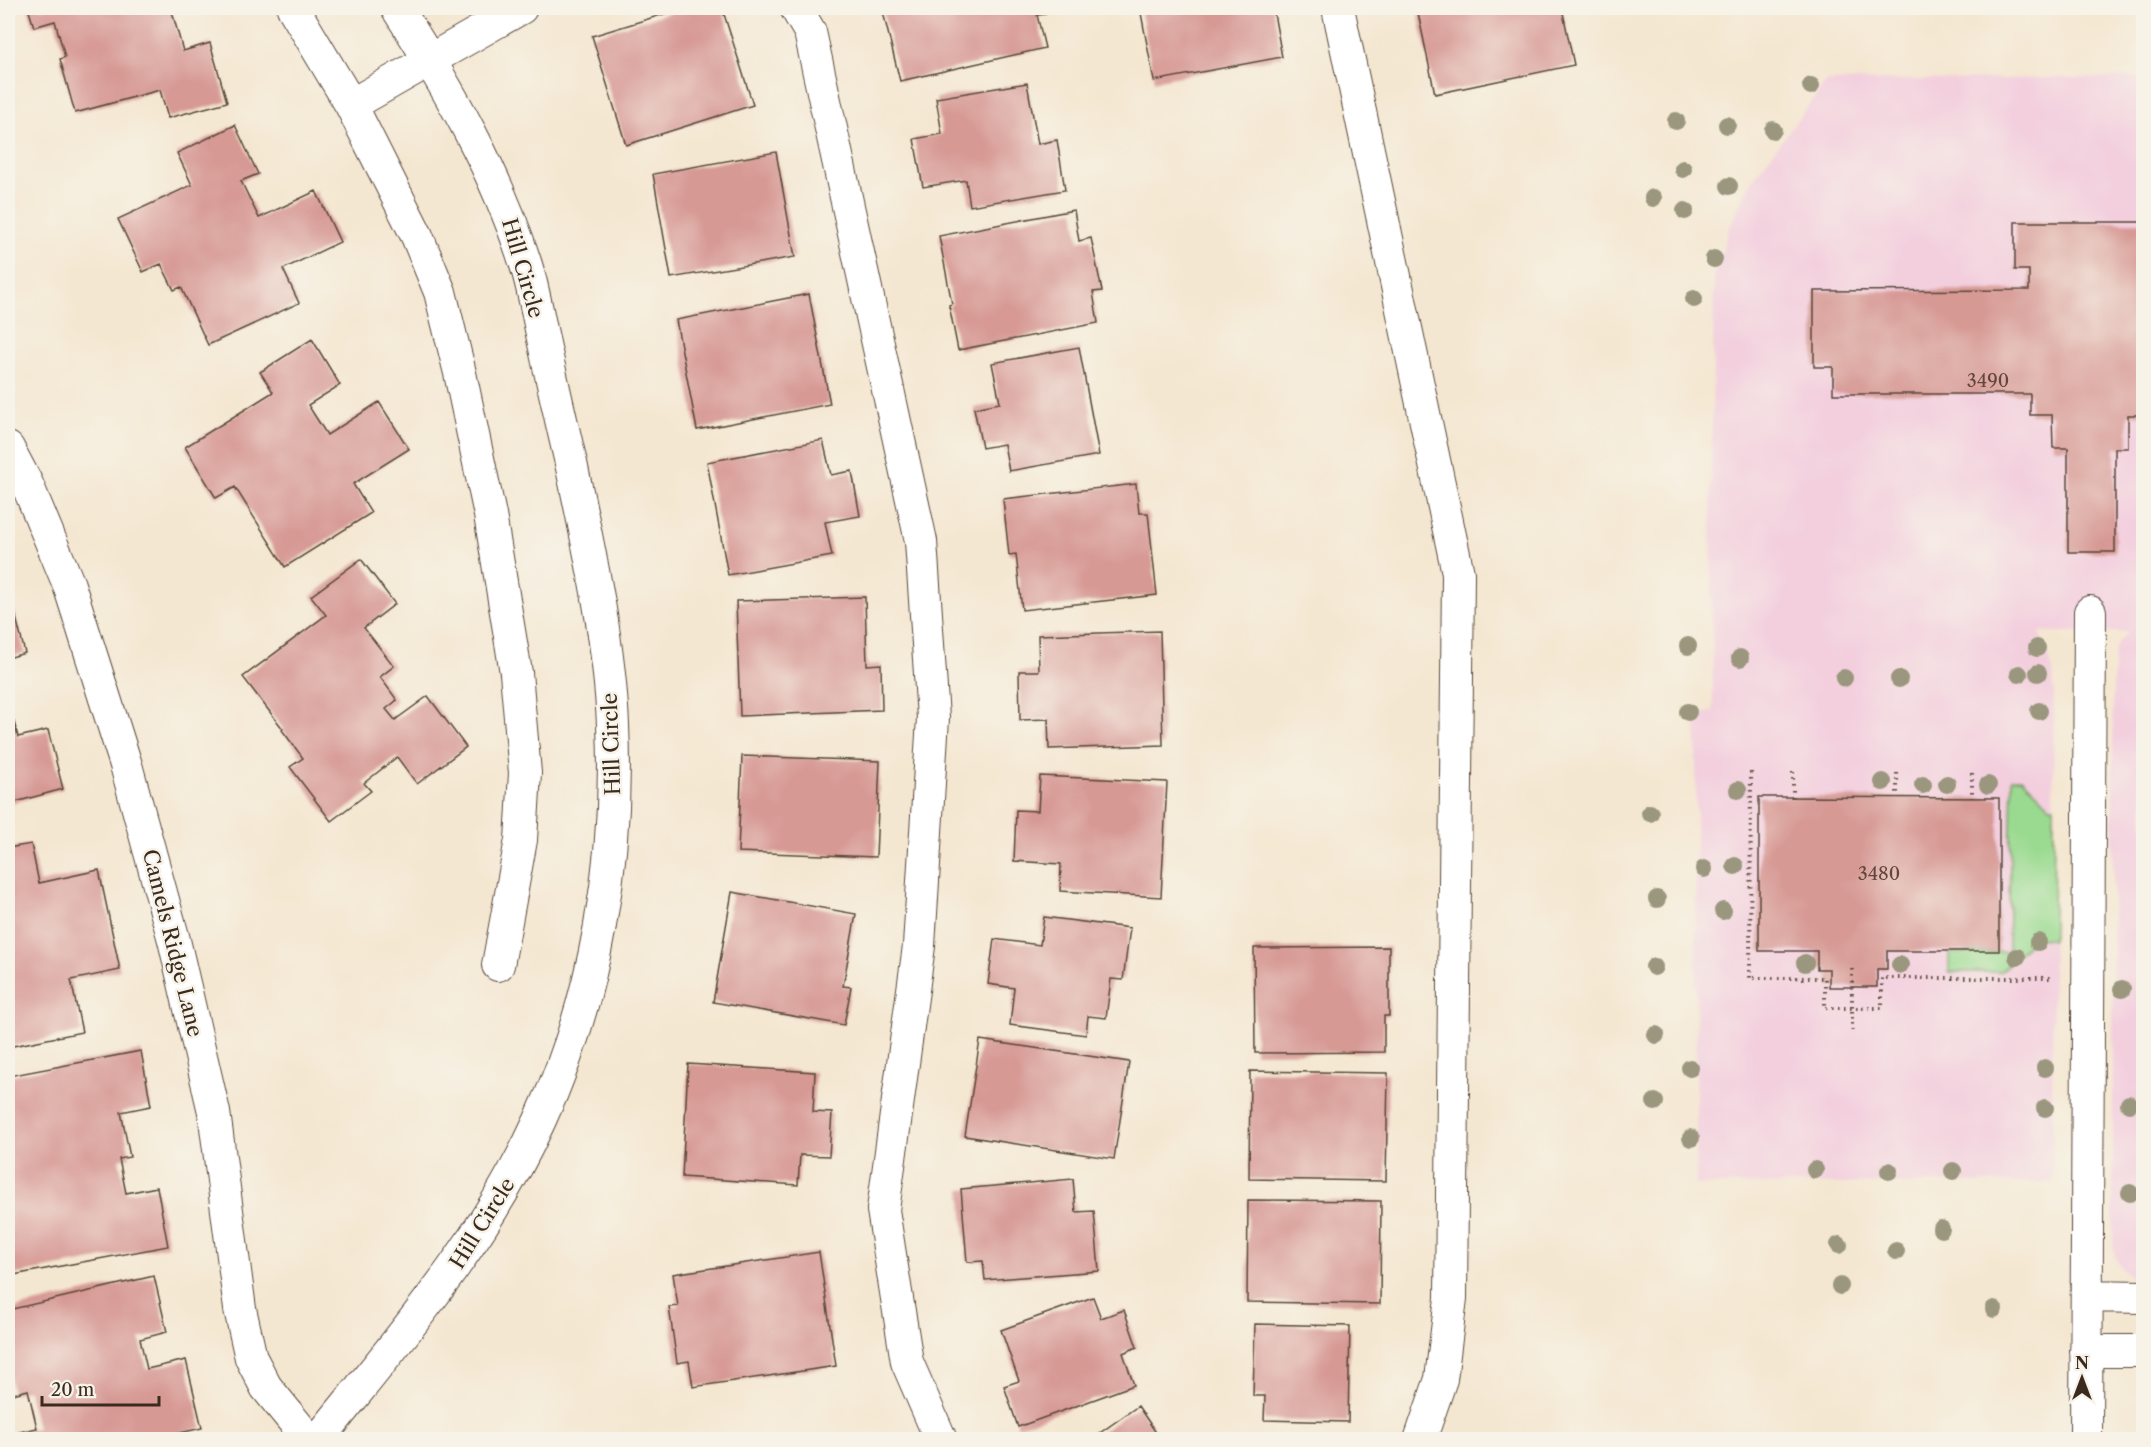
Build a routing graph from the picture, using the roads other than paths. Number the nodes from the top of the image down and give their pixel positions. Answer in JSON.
{"nodes":[{"id":1,"x":293,"y":8,"type":"edge"},
{"id":2,"x":397,"y":8,"type":"edge"},
{"id":3,"x":521,"y":8,"type":"edge"},
{"id":4,"x":795,"y":8,"type":"edge"},
{"id":5,"x":1338,"y":8,"type":"edge"},
{"id":6,"x":430,"y":59,"type":"junction"},
{"id":7,"x":351,"y":105,"type":"junction"},
{"id":8,"x":8,"y":448,"type":"edge"},
{"id":9,"x":2090,"y":612,"type":"dead end"},
{"id":10,"x":498,"y":964,"type":"dead end"},
{"id":11,"x":2086,"y":1296,"type":"junction"},
{"id":12,"x":2144,"y":1297,"type":"edge"},
{"id":13,"x":2086,"y":1351,"type":"junction"},
{"id":14,"x":2144,"y":1351,"type":"edge"},
{"id":15,"x":309,"y":1440,"type":"edge"},
{"id":16,"x":318,"y":1440,"type":"edge"},
{"id":17,"x":941,"y":1440,"type":"edge"},
{"id":18,"x":1420,"y":1440,"type":"edge"},
{"id":19,"x":2086,"y":1440,"type":"edge"}],
"edges":[{"from":1,"to":7,"type":"street"},
{"from":2,"to":6,"type":"street","name":"Hill Circle"},
{"from":3,"to":6,"type":"street"},
{"from":4,"to":17,"type":"street"},
{"from":5,"to":18,"type":"street"},
{"from":6,"to":7,"type":"street"},
{"from":6,"to":16,"type":"street","name":"Hill Circle"},
{"from":7,"to":10,"type":"street"},
{"from":8,"to":15,"type":"street","name":"Camels Ridge Lane"},
{"from":9,"to":11,"type":"street"},
{"from":11,"to":12,"type":"street"},
{"from":11,"to":13,"type":"street"},
{"from":13,"to":14,"type":"street"},
{"from":13,"to":19,"type":"street"}]}
